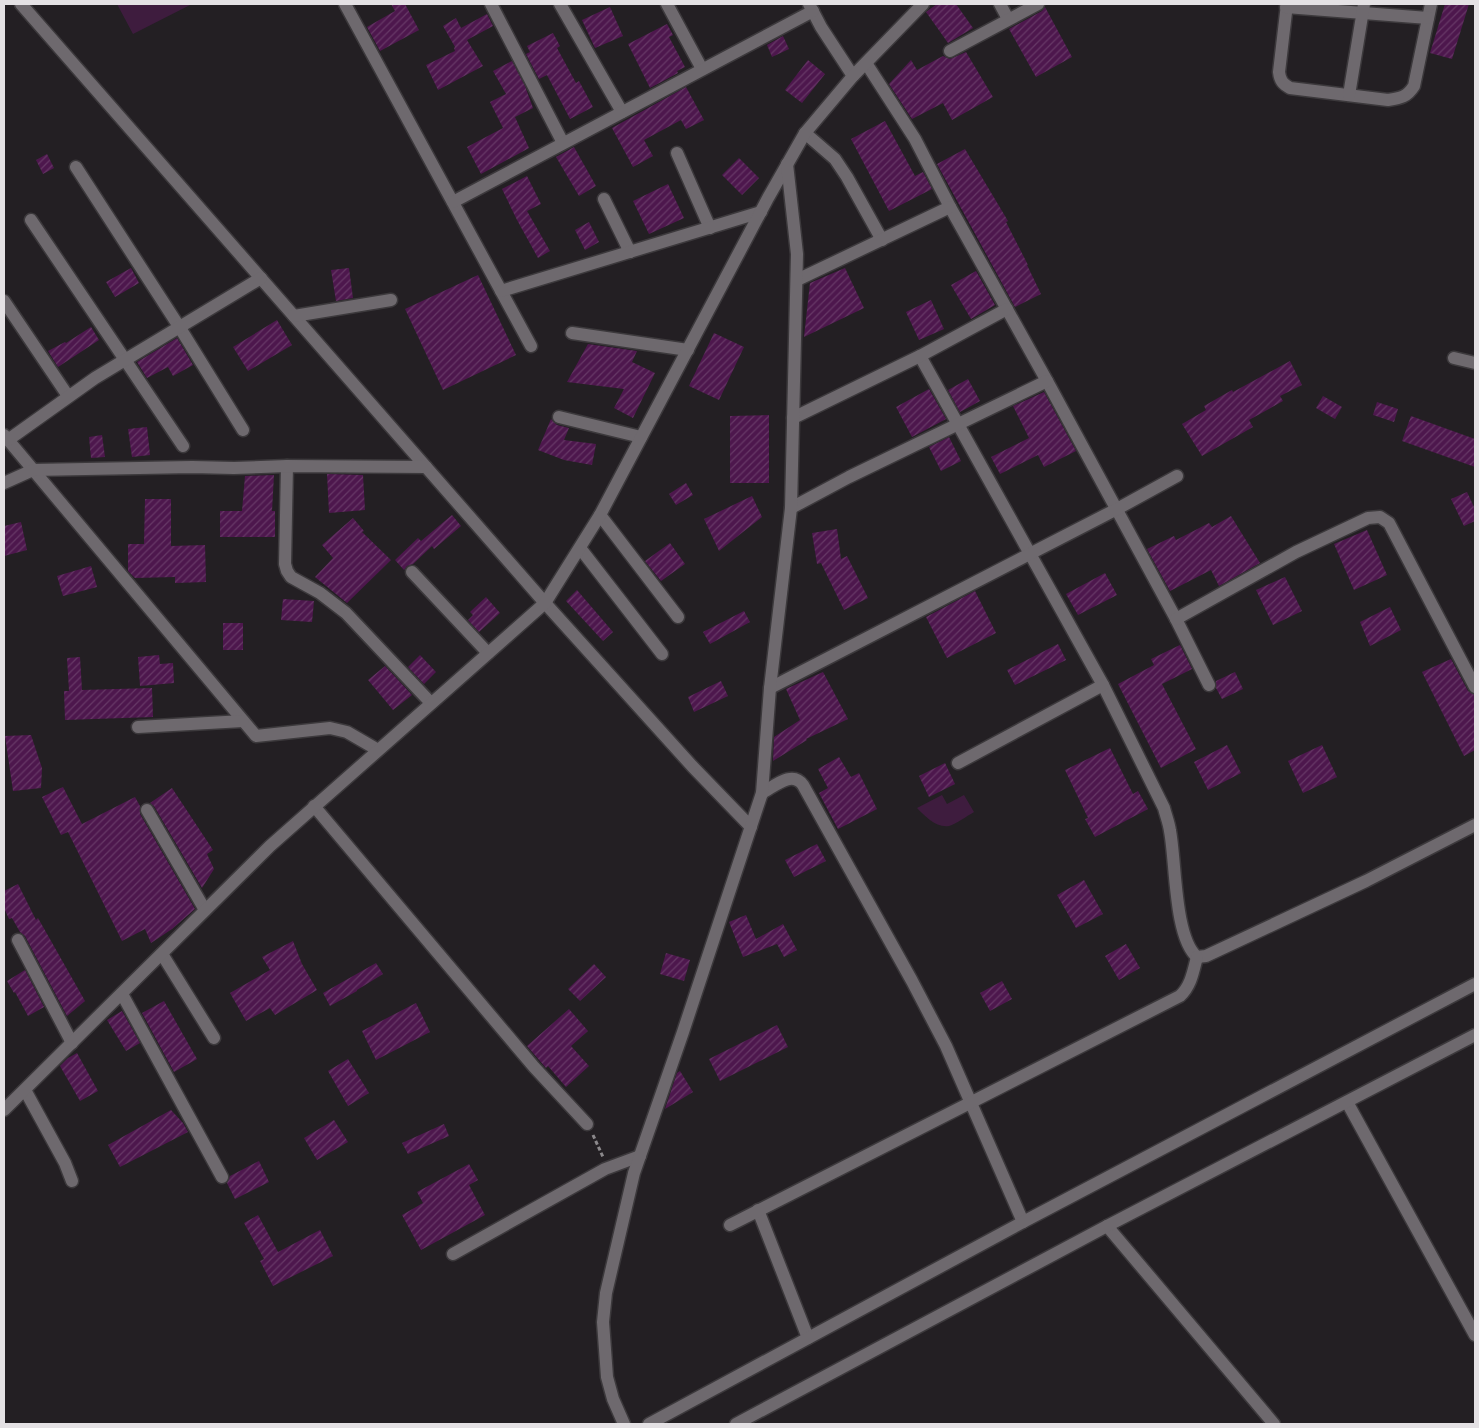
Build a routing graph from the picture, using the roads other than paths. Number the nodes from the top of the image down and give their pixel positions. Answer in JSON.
{"nodes":[{"id":1,"x":21,"y":4,"type":"edge"},
{"id":2,"x":345,"y":4,"type":"edge"},
{"id":3,"x":491,"y":4,"type":"edge"},
{"id":4,"x":560,"y":4,"type":"edge"},
{"id":5,"x":667,"y":4,"type":"edge"},
{"id":6,"x":923,"y":4,"type":"edge"},
{"id":7,"x":1000,"y":4,"type":"edge"},
{"id":8,"x":1038,"y":4,"type":"edge"},
{"id":9,"x":1430,"y":4,"type":"edge"},
{"id":10,"x":1287,"y":5,"type":"edge"},
{"id":11,"x":811,"y":7,"type":"edge"},
{"id":12,"x":1363,"y":8,"type":"edge"},
{"id":13,"x":1428,"y":18,"type":"junction"},
{"id":14,"x":1008,"y":19,"type":"junction"},
{"id":15,"x":950,"y":51,"type":"dead end"},
{"id":16,"x":866,"y":63,"type":"junction"},
{"id":17,"x":702,"y":70,"type":"junction"},
{"id":18,"x":854,"y":76,"type":"junction"},
{"id":19,"x":1349,"y":95,"type":"junction"},
{"id":20,"x":622,"y":112,"type":"junction"},
{"id":21,"x":805,"y":133,"type":"junction"},
{"id":22,"x":563,"y":143,"type":"junction"},
{"id":23,"x":677,"y":153,"type":"dead end"},
{"id":24,"x":788,"y":164,"type":"junction"},
{"id":25,"x":76,"y":167,"type":"dead end"},
{"id":26,"x":604,"y":200,"type":"dead end"},
{"id":27,"x":453,"y":202,"type":"junction"},
{"id":28,"x":950,"y":207,"type":"junction"},
{"id":29,"x":761,"y":212,"type":"junction"},
{"id":30,"x":30,"y":220,"type":"dead end"},
{"id":31,"x":710,"y":228,"type":"junction"},
{"id":32,"x":882,"y":240,"type":"junction"},
{"id":33,"x":630,"y":252,"type":"junction"},
{"id":34,"x":261,"y":278,"type":"junction"},
{"id":35,"x":796,"y":280,"type":"junction"},
{"id":36,"x":501,"y":291,"type":"junction"},
{"id":37,"x":391,"y":300,"type":"dead end"},
{"id":38,"x":4,"y":301,"type":"edge"},
{"id":39,"x":1007,"y":309,"type":"junction"},
{"id":40,"x":294,"y":316,"type":"junction"},
{"id":41,"x":180,"y":328,"type":"junction"},
{"id":42,"x":572,"y":333,"type":"dead end"},
{"id":43,"x":531,"y":346,"type":"dead end"},
{"id":44,"x":688,"y":350,"type":"junction"},
{"id":45,"x":920,"y":356,"type":"junction"},
{"id":46,"x":1454,"y":358,"type":"dead end"},
{"id":47,"x":124,"y":360,"type":"junction"},
{"id":48,"x":1475,"y":363,"type":"edge"},
{"id":49,"x":1047,"y":381,"type":"junction"},
{"id":50,"x":68,"y":396,"type":"junction"},
{"id":51,"x":559,"y":417,"type":"dead end"},
{"id":52,"x":794,"y":418,"type":"junction"},
{"id":53,"x":958,"y":423,"type":"junction"},
{"id":54,"x":243,"y":430,"type":"dead end"},
{"id":55,"x":642,"y":437,"type":"junction"},
{"id":56,"x":6,"y":438,"type":"edge"},
{"id":57,"x":183,"y":446,"type":"dead end"},
{"id":58,"x":287,"y":466,"type":"junction"},
{"id":59,"x":426,"y":467,"type":"junction"},
{"id":60,"x":33,"y":470,"type":"junction"},
{"id":61,"x":1177,"y":476,"type":"dead end"},
{"id":62,"x":4,"y":482,"type":"edge"},
{"id":63,"x":792,"y":508,"type":"junction"},
{"id":64,"x":1117,"y":509,"type":"junction"},
{"id":65,"x":600,"y":515,"type":"junction"},
{"id":66,"x":580,"y":548,"type":"junction"},
{"id":67,"x":1029,"y":554,"type":"junction"},
{"id":68,"x":412,"y":572,"type":"dead end"},
{"id":69,"x":545,"y":603,"type":"junction"},
{"id":70,"x":678,"y":617,"type":"dead end"},
{"id":71,"x":1176,"y":619,"type":"junction"},
{"id":72,"x":488,"y":653,"type":"junction"},
{"id":73,"x":662,"y":654,"type":"dead end"},
{"id":74,"x":1103,"y":685,"type":"junction"},
{"id":75,"x":1209,"y":685,"type":"dead end"},
{"id":76,"x":1475,"y":686,"type":"edge"},
{"id":77,"x":770,"y":688,"type":"junction"},
{"id":78,"x":431,"y":703,"type":"junction"},
{"id":79,"x":243,"y":721,"type":"junction"},
{"id":80,"x":138,"y":727,"type":"dead end"},
{"id":81,"x":378,"y":750,"type":"junction"},
{"id":82,"x":958,"y":762,"type":"dead end"},
{"id":83,"x":762,"y":793,"type":"junction"},
{"id":84,"x":314,"y":806,"type":"junction"},
{"id":85,"x":147,"y":810,"type":"dead end"},
{"id":86,"x":1475,"y":825,"type":"edge"},
{"id":87,"x":751,"y":827,"type":"junction"},
{"id":88,"x":205,"y":910,"type":"junction"},
{"id":89,"x":18,"y":940,"type":"dead end"},
{"id":90,"x":162,"y":954,"type":"junction"},
{"id":91,"x":1197,"y":957,"type":"junction"},
{"id":92,"x":1475,"y":984,"type":"edge"},
{"id":93,"x":122,"y":994,"type":"junction"},
{"id":94,"x":1475,"y":1035,"type":"edge"},
{"id":95,"x":214,"y":1038,"type":"dead end"},
{"id":96,"x":72,"y":1043,"type":"junction"},
{"id":97,"x":25,"y":1090,"type":"junction"},
{"id":98,"x":970,"y":1102,"type":"junction"},
{"id":99,"x":1347,"y":1102,"type":"junction"},
{"id":100,"x":6,"y":1104,"type":"edge"},
{"id":101,"x":587,"y":1124,"type":"road end"},
{"id":102,"x":640,"y":1156,"type":"junction"},
{"id":103,"x":222,"y":1177,"type":"dead end"},
{"id":104,"x":72,"y":1181,"type":"dead end"},
{"id":105,"x":758,"y":1210,"type":"junction"},
{"id":106,"x":1023,"y":1222,"type":"junction"},
{"id":107,"x":730,"y":1225,"type":"dead end"},
{"id":108,"x":1107,"y":1226,"type":"junction"},
{"id":109,"x":453,"y":1254,"type":"dead end"},
{"id":110,"x":1475,"y":1335,"type":"edge"},
{"id":111,"x":808,"y":1338,"type":"junction"},
{"id":112,"x":624,"y":1424,"type":"edge"},
{"id":113,"x":648,"y":1424,"type":"edge"},
{"id":114,"x":736,"y":1424,"type":"edge"},
{"id":115,"x":1274,"y":1424,"type":"edge"}],
"edges":[{"from":1,"to":34,"type":"street"},
{"from":2,"to":27,"type":"street"},
{"from":3,"to":22,"type":"street"},
{"from":4,"to":20,"type":"street"},
{"from":5,"to":17,"type":"street"},
{"from":6,"to":16,"type":"street"},
{"from":7,"to":14,"type":"street"},
{"from":8,"to":14,"type":"street"},
{"from":9,"to":13,"type":"street"},
{"from":10,"to":12,"type":"street"},
{"from":10,"to":19,"type":"street"},
{"from":11,"to":17,"type":"street"},
{"from":11,"to":18,"type":"street"},
{"from":12,"to":13,"type":"street"},
{"from":12,"to":19,"type":"street"},
{"from":13,"to":19,"type":"street"},
{"from":14,"to":15,"type":"street"},
{"from":16,"to":18,"type":"street"},
{"from":16,"to":28,"type":"street"},
{"from":17,"to":20,"type":"street"},
{"from":18,"to":21,"type":"street"},
{"from":20,"to":22,"type":"street"},
{"from":21,"to":24,"type":"street"},
{"from":21,"to":32,"type":"street"},
{"from":22,"to":27,"type":"street"},
{"from":23,"to":31,"type":"street"},
{"from":24,"to":29,"type":"street"},
{"from":24,"to":35,"type":"street"},
{"from":25,"to":41,"type":"street"},
{"from":26,"to":33,"type":"street"},
{"from":27,"to":36,"type":"street"},
{"from":28,"to":32,"type":"street"},
{"from":28,"to":39,"type":"street"},
{"from":29,"to":31,"type":"street"},
{"from":29,"to":44,"type":"street"},
{"from":30,"to":47,"type":"street"},
{"from":31,"to":33,"type":"street"},
{"from":32,"to":35,"type":"street"},
{"from":33,"to":36,"type":"street"},
{"from":34,"to":40,"type":"street"},
{"from":34,"to":41,"type":"street"},
{"from":35,"to":52,"type":"street"},
{"from":36,"to":43,"type":"street"},
{"from":37,"to":40,"type":"street"},
{"from":38,"to":50,"type":"street"},
{"from":39,"to":45,"type":"street"},
{"from":39,"to":49,"type":"street"},
{"from":40,"to":59,"type":"street"},
{"from":41,"to":47,"type":"street"},
{"from":41,"to":54,"type":"street"},
{"from":42,"to":44,"type":"street"},
{"from":44,"to":55,"type":"street"},
{"from":45,"to":52,"type":"street"},
{"from":45,"to":53,"type":"street"},
{"from":46,"to":48,"type":"street"},
{"from":47,"to":50,"type":"street"},
{"from":47,"to":57,"type":"street"},
{"from":49,"to":53,"type":"street"},
{"from":49,"to":64,"type":"street"},
{"from":50,"to":56,"type":"street"},
{"from":51,"to":55,"type":"street"},
{"from":52,"to":63,"type":"street"},
{"from":53,"to":63,"type":"street"},
{"from":53,"to":67,"type":"street"},
{"from":55,"to":65,"type":"street"},
{"from":56,"to":60,"type":"street"},
{"from":58,"to":59,"type":"street"},
{"from":58,"to":60,"type":"street"},
{"from":58,"to":78,"type":"street"},
{"from":59,"to":69,"type":"street"},
{"from":60,"to":62,"type":"street"},
{"from":60,"to":79,"type":"street"},
{"from":61,"to":64,"type":"street"},
{"from":63,"to":77,"type":"street"},
{"from":64,"to":67,"type":"street"},
{"from":64,"to":71,"type":"street"},
{"from":65,"to":66,"type":"street"},
{"from":65,"to":70,"type":"street"},
{"from":66,"to":69,"type":"street"},
{"from":66,"to":73,"type":"street"},
{"from":67,"to":74,"type":"street"},
{"from":67,"to":77,"type":"street"},
{"from":68,"to":72,"type":"street"},
{"from":69,"to":72,"type":"street"},
{"from":69,"to":87,"type":"street"},
{"from":71,"to":75,"type":"street"},
{"from":71,"to":76,"type":"street"},
{"from":72,"to":78,"type":"street"},
{"from":74,"to":82,"type":"street"},
{"from":74,"to":91,"type":"street"},
{"from":77,"to":83,"type":"street"},
{"from":78,"to":81,"type":"street"},
{"from":79,"to":80,"type":"street"},
{"from":79,"to":81,"type":"street"},
{"from":81,"to":84,"type":"street"},
{"from":83,"to":87,"type":"street"},
{"from":83,"to":98,"type":"street"},
{"from":84,"to":88,"type":"street"},
{"from":84,"to":101,"type":"street"},
{"from":85,"to":88,"type":"street"},
{"from":86,"to":91,"type":"street"},
{"from":87,"to":102,"type":"street"},
{"from":88,"to":90,"type":"street"},
{"from":89,"to":96,"type":"street"},
{"from":90,"to":93,"type":"street"},
{"from":90,"to":95,"type":"street"},
{"from":91,"to":98,"type":"street"},
{"from":92,"to":106,"type":"street"},
{"from":93,"to":96,"type":"street"},
{"from":93,"to":103,"type":"street"},
{"from":94,"to":99,"type":"street"},
{"from":96,"to":97,"type":"street"},
{"from":97,"to":100,"type":"street"},
{"from":97,"to":104,"type":"street"},
{"from":98,"to":105,"type":"street"},
{"from":98,"to":106,"type":"street"},
{"from":99,"to":108,"type":"street"},
{"from":99,"to":110,"type":"street"},
{"from":102,"to":109,"type":"street"},
{"from":102,"to":112,"type":"street"},
{"from":105,"to":107,"type":"street"},
{"from":105,"to":111,"type":"street"},
{"from":106,"to":111,"type":"street"},
{"from":108,"to":114,"type":"street"},
{"from":108,"to":115,"type":"street"},
{"from":111,"to":113,"type":"street"}]}
